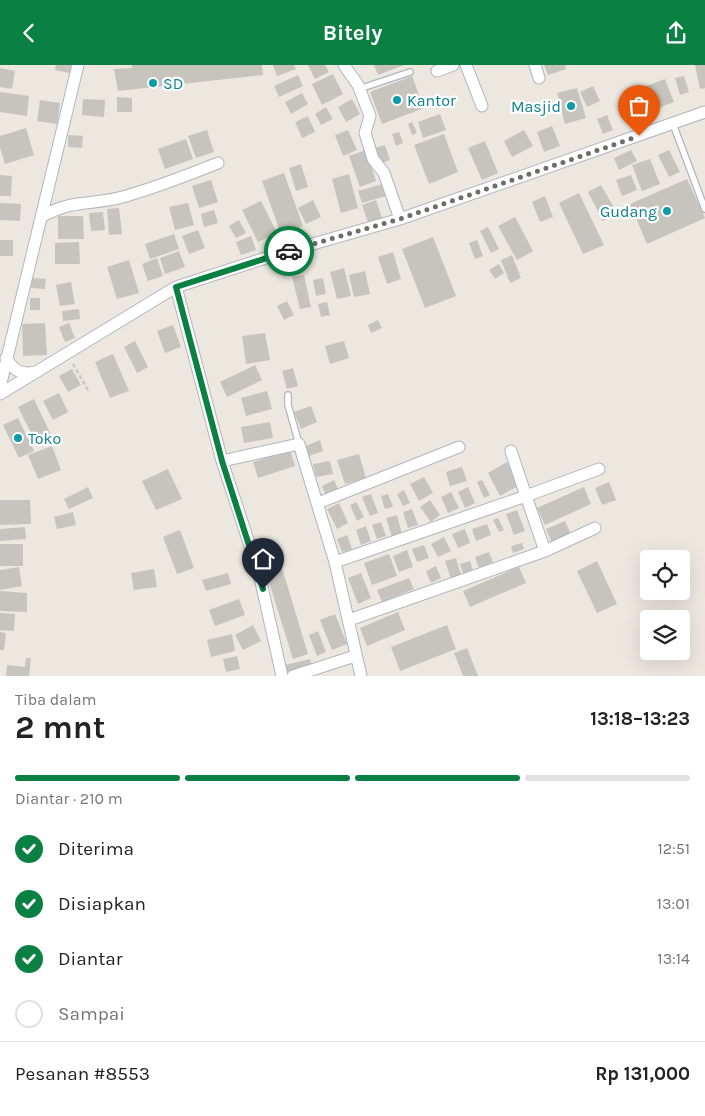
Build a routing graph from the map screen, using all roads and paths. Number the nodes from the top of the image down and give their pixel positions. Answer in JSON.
{"nodes":[{"id":1,"x":78,"y":65,"type":"edge"},
{"id":2,"x":344,"y":65,"type":"edge"},
{"id":3,"x":453,"y":65,"type":"edge"},
{"id":4,"x":466,"y":65,"type":"edge"},
{"id":5,"x":535,"y":65,"type":"edge"},
{"id":6,"x":437,"y":71,"type":"dead end"},
{"id":7,"x":410,"y":72,"type":"dead end"},
{"id":8,"x":539,"y":78,"type":"dead end"},
{"id":9,"x":359,"y":89,"type":"junction"},
{"id":10,"x":482,"y":106,"type":"dead end"},
{"id":11,"x":705,"y":112,"type":"edge"},
{"id":12,"x":673,"y":123,"type":"junction"},
{"id":13,"x":218,"y":163,"type":"dead end"},
{"id":14,"x":705,"y":209,"type":"edge"},
{"id":15,"x":41,"y":217,"type":"junction"},
{"id":16,"x":400,"y":219,"type":"junction"},
{"id":17,"x":176,"y":287,"type":"junction"},
{"id":18,"x":67,"y":354,"type":"junction"},
{"id":19,"x":6,"y":357,"type":"junction"},
{"id":20,"x":38,"y":372,"type":"junction"},
{"id":21,"x":0,"y":387,"type":"edge"},
{"id":22,"x":89,"y":393,"type":"dead end"},
{"id":23,"x":0,"y":394,"type":"edge"},
{"id":24,"x":288,"y":395,"type":"dead end"},
{"id":25,"x":299,"y":444,"type":"junction"},
{"id":26,"x":458,"y":447,"type":"dead end"},
{"id":27,"x":511,"y":451,"type":"dead end"},
{"id":28,"x":222,"y":461,"type":"junction"},
{"id":29,"x":599,"y":469,"type":"dead end"},
{"id":30,"x":526,"y":496,"type":"junction"},
{"id":31,"x":318,"y":503,"type":"junction"},
{"id":32,"x":594,"y":528,"type":"dead end"},
{"id":33,"x":545,"y":551,"type":"junction"},
{"id":34,"x":335,"y":562,"type":"junction"},
{"id":35,"x":349,"y":620,"type":"junction"},
{"id":36,"x":355,"y":656,"type":"junction"},
{"id":37,"x":282,"y":676,"type":"edge"},
{"id":38,"x":293,"y":676,"type":"edge"},
{"id":39,"x":361,"y":676,"type":"edge"}],
"edges":[{"from":1,"to":15,"type":"street"},
{"from":2,"to":9,"type":"street"},
{"from":3,"to":6,"type":"street"},
{"from":4,"to":10,"type":"street"},
{"from":5,"to":8,"type":"street"},
{"from":7,"to":9,"type":"lane"},
{"from":9,"to":16,"type":"street"},
{"from":11,"to":12,"type":"street"},
{"from":12,"to":14,"type":"lane"},
{"from":12,"to":16,"type":"street"},
{"from":13,"to":15,"type":"street"},
{"from":15,"to":19,"type":"street"},
{"from":16,"to":17,"type":"street"},
{"from":17,"to":18,"type":"street"},
{"from":17,"to":28,"type":"street"},
{"from":18,"to":20,"type":"street"},
{"from":18,"to":22,"type":"path"},
{"from":19,"to":20,"type":"street"},
{"from":19,"to":21,"type":"street"},
{"from":20,"to":23,"type":"street"},
{"from":24,"to":25,"type":"lane"},
{"from":25,"to":28,"type":"street"},
{"from":25,"to":31,"type":"street"},
{"from":26,"to":31,"type":"street"},
{"from":27,"to":30,"type":"street"},
{"from":28,"to":37,"type":"street"},
{"from":29,"to":30,"type":"street"},
{"from":30,"to":33,"type":"street"},
{"from":30,"to":34,"type":"street"},
{"from":31,"to":34,"type":"street"},
{"from":32,"to":33,"type":"street"},
{"from":33,"to":35,"type":"street"},
{"from":34,"to":35,"type":"street"},
{"from":35,"to":36,"type":"street"},
{"from":36,"to":38,"type":"street"},
{"from":36,"to":39,"type":"street"}]}
